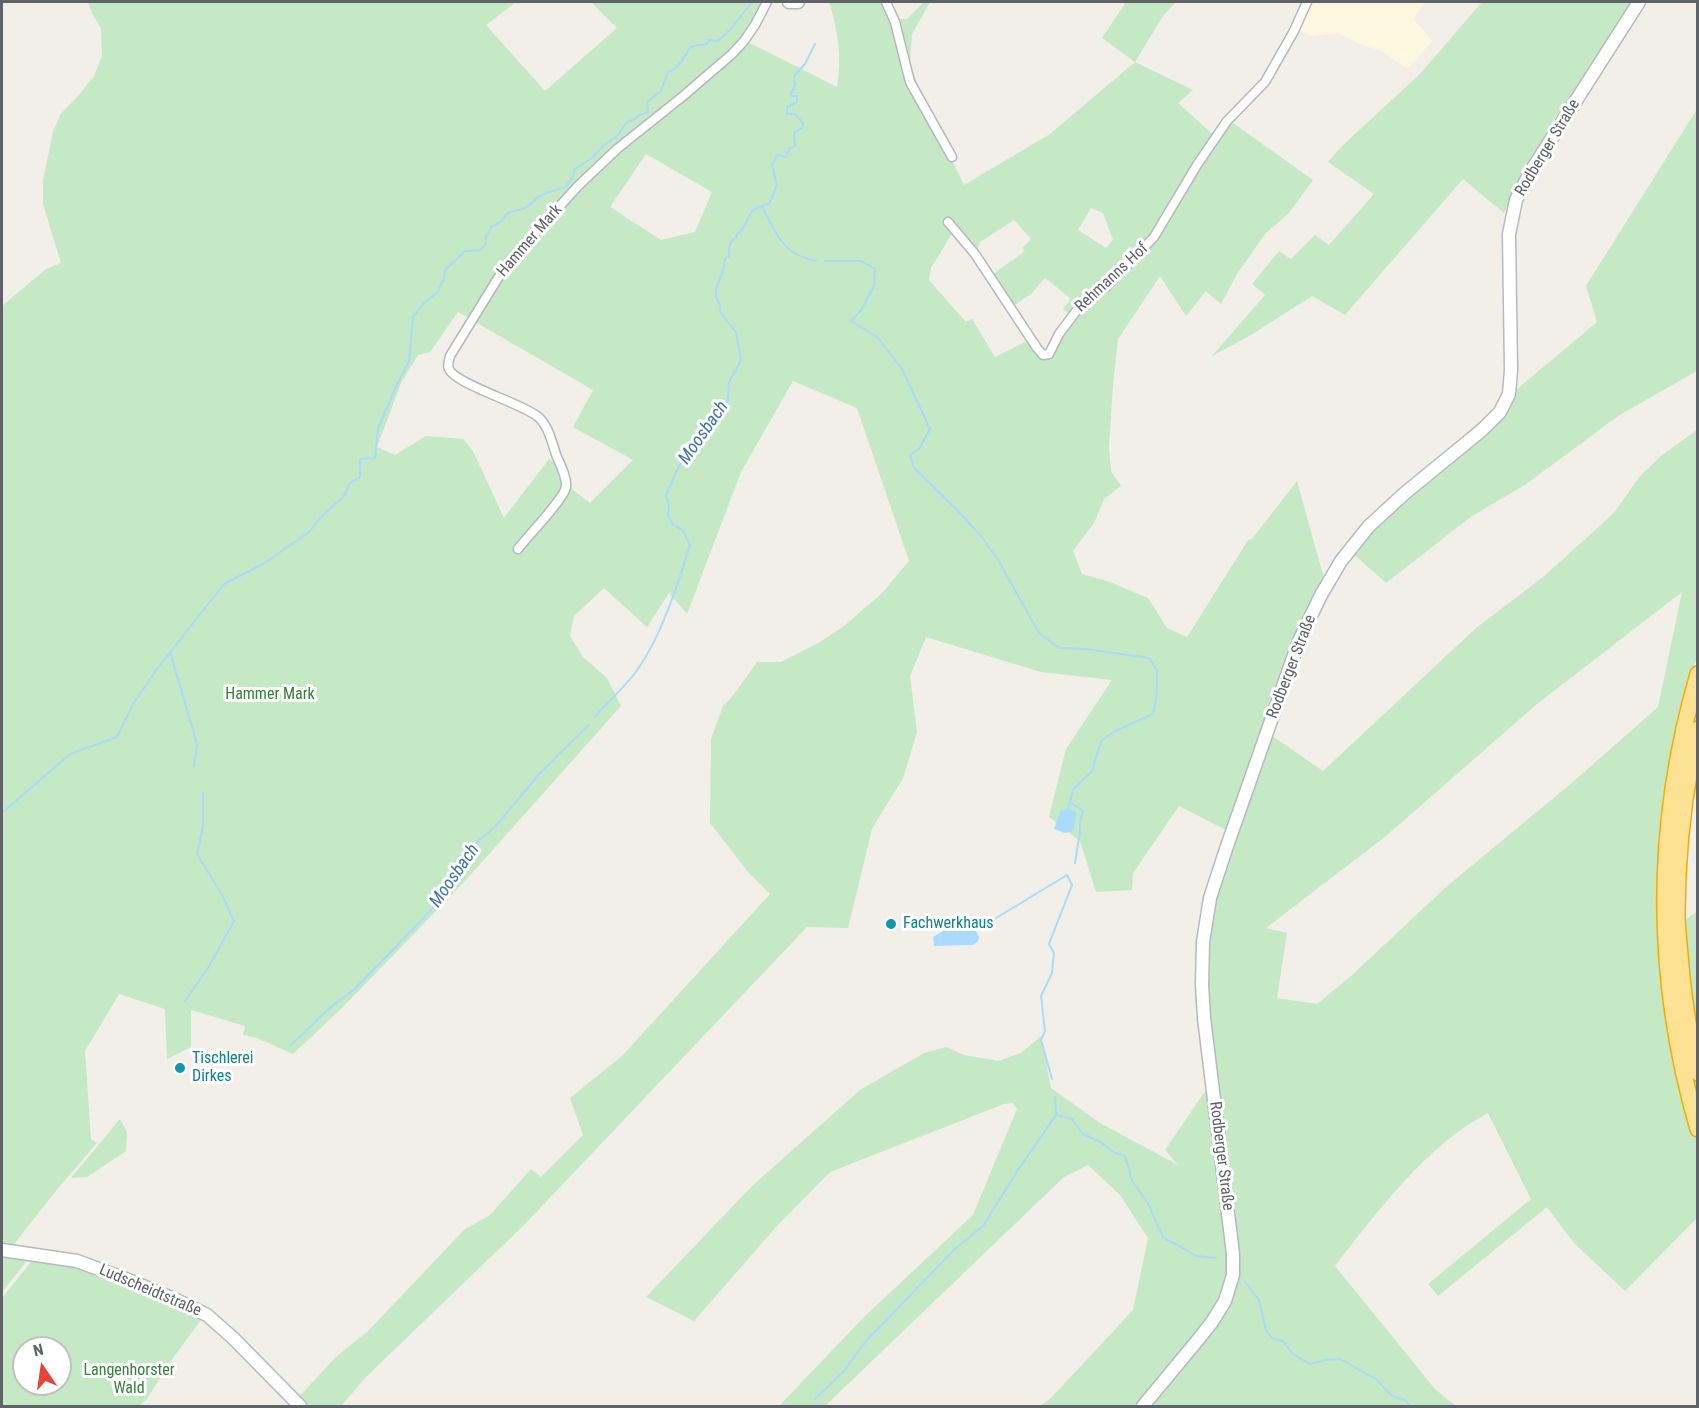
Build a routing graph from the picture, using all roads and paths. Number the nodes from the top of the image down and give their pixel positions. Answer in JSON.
{"nodes":[{"id":1,"x":767,"y":2,"type":"edge"},
{"id":2,"x":789,"y":2,"type":"edge"},
{"id":3,"x":798,"y":2,"type":"edge"},
{"id":4,"x":886,"y":2,"type":"edge"},
{"id":5,"x":1307,"y":2,"type":"edge"},
{"id":6,"x":1640,"y":2,"type":"edge"},
{"id":7,"x":952,"y":157,"type":"dead end"},
{"id":8,"x":948,"y":222,"type":"dead end"},
{"id":9,"x":518,"y":549,"type":"dead end"},
{"id":10,"x":1698,"y":674,"type":"edge"},
{"id":11,"x":1698,"y":729,"type":"edge"},
{"id":12,"x":1698,"y":1073,"type":"edge"},
{"id":13,"x":1698,"y":1129,"type":"edge"},
{"id":14,"x":2,"y":1250,"type":"edge"},
{"id":15,"x":300,"y":1407,"type":"edge"},
{"id":16,"x":1143,"y":1407,"type":"edge"}],
"edges":[{"from":1,"to":9,"type":"street","name":"Hammer Mark"},
{"from":2,"to":3,"type":"street"},
{"from":4,"to":7,"type":"street"},
{"from":5,"to":8,"type":"street","name":"Rehmanns Hof"},
{"from":6,"to":16,"type":"street","name":"Rodberger Straße"},
{"from":10,"to":13,"type":"highway"},
{"from":11,"to":12,"type":"highway"},
{"from":14,"to":15,"type":"street","name":"Ludscheidtstraße"}]}
